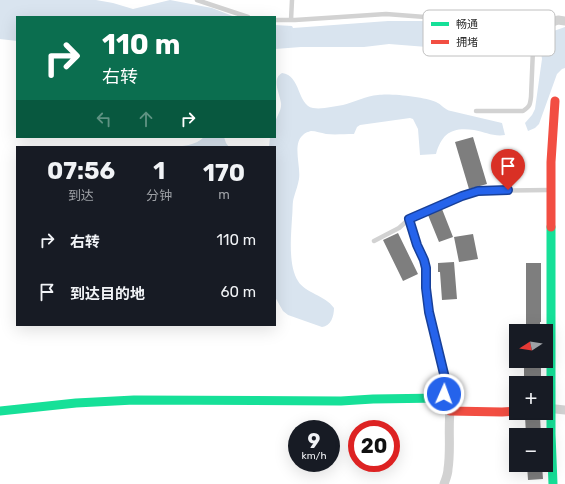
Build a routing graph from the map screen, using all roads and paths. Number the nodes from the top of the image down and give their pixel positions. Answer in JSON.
{"nodes":[{"id":1,"x":197,"y":0,"type":"edge"},
{"id":2,"x":292,"y":0,"type":"edge"},
{"id":3,"x":245,"y":16,"type":"edge"},
{"id":4,"x":423,"y":18,"type":"edge"},
{"id":5,"x":276,"y":20,"type":"edge"},
{"id":6,"x":291,"y":20,"type":"junction"},
{"id":7,"x":555,"y":21,"type":"edge"},
{"id":8,"x":565,"y":21,"type":"edge"},
{"id":9,"x":532,"y":56,"type":"edge"},
{"id":10,"x":555,"y":101,"type":"dead end"},
{"id":11,"x":476,"y":111,"type":"dead end"},
{"id":12,"x":551,"y":190,"type":"junction"},
{"id":13,"x":409,"y":219,"type":"junction"},
{"id":14,"x":374,"y":241,"type":"dead end"},
{"id":15,"x":549,"y":376,"type":"edge"},
{"id":16,"x":442,"y":398,"type":"junction"},
{"id":17,"x":553,"y":409,"type":"edge"},
{"id":18,"x":565,"y":410,"type":"edge"},
{"id":19,"x":0,"y":411,"type":"edge"},
{"id":20,"x":450,"y":411,"type":"junction"},
{"id":21,"x":509,"y":412,"type":"edge"},
{"id":22,"x":550,"y":420,"type":"edge"},
{"id":23,"x":444,"y":484,"type":"edge"},
{"id":24,"x":553,"y":484,"type":"edge"}],
"edges":[{"from":1,"to":3,"type":"lane"},
{"from":2,"to":6,"type":"lane"},
{"from":4,"to":6,"type":"lane"},
{"from":5,"to":6,"type":"lane"},
{"from":7,"to":8,"type":"street"},
{"from":9,"to":11,"type":"lane"},
{"from":10,"to":12,"type":"street"},
{"from":12,"to":13,"type":"lane"},
{"from":12,"to":15,"type":"street"},
{"from":13,"to":14,"type":"lane"},
{"from":13,"to":16,"type":"lane"},
{"from":16,"to":19,"type":"street"},
{"from":16,"to":20,"type":"street"},
{"from":17,"to":18,"type":"street"},
{"from":20,"to":21,"type":"street"},
{"from":20,"to":23,"type":"street"},
{"from":22,"to":24,"type":"street"}]}
